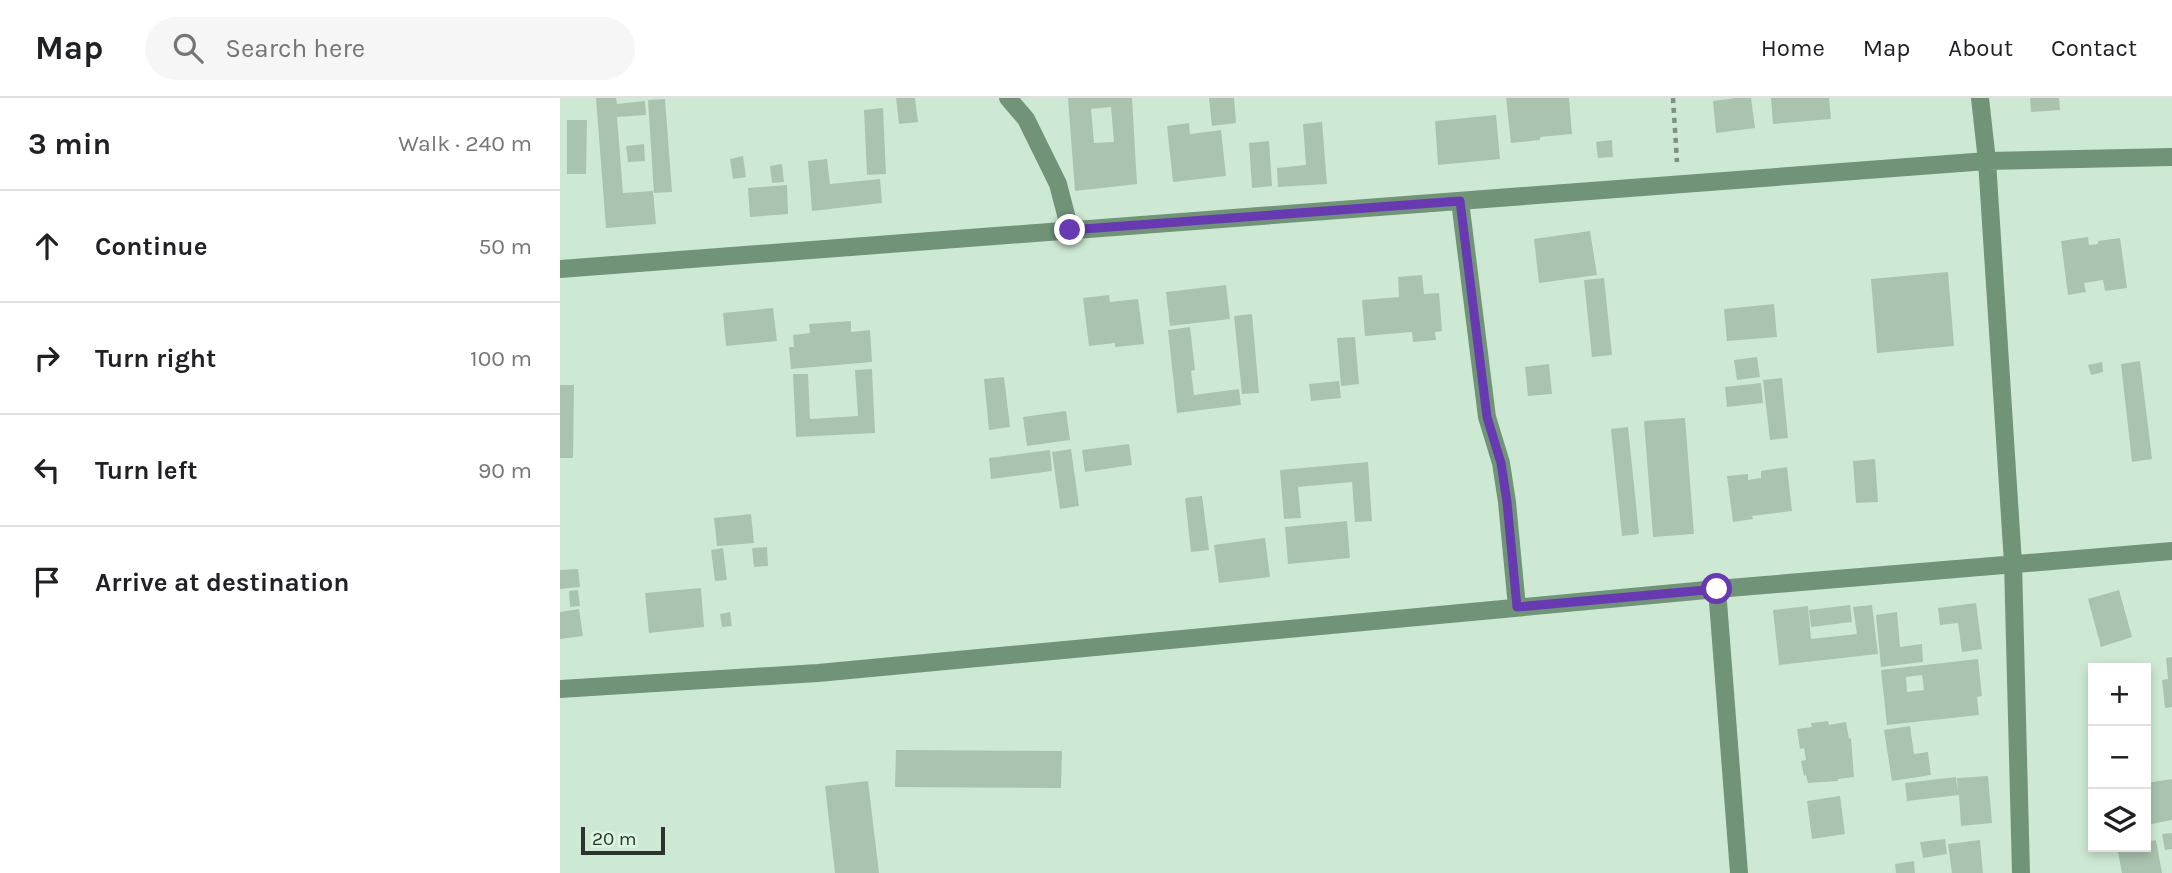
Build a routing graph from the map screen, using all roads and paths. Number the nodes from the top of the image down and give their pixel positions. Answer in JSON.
{"nodes":[{"id":1,"x":1008,"y":98,"type":"edge"},
{"id":2,"x":1673,"y":98,"type":"edge"},
{"id":3,"x":1980,"y":98,"type":"edge"},
{"id":4,"x":2172,"y":157,"type":"edge"},
{"id":5,"x":1987,"y":161,"type":"junction"},
{"id":6,"x":1679,"y":184,"type":"junction"},
{"id":7,"x":1460,"y":201,"type":"junction"},
{"id":8,"x":1070,"y":230,"type":"junction"},
{"id":9,"x":560,"y":269,"type":"edge"},
{"id":10,"x":2172,"y":551,"type":"edge"},
{"id":11,"x":2012,"y":563,"type":"junction"},
{"id":12,"x":1717,"y":589,"type":"junction"},
{"id":13,"x":1517,"y":607,"type":"junction"},
{"id":14,"x":560,"y":690,"type":"edge"},
{"id":15,"x":1739,"y":873,"type":"edge"},
{"id":16,"x":2021,"y":873,"type":"edge"}],
"edges":[{"from":1,"to":8,"type":"street"},
{"from":2,"to":6,"type":"path"},
{"from":3,"to":5,"type":"street"},
{"from":4,"to":5,"type":"street"},
{"from":5,"to":6,"type":"street"},
{"from":5,"to":11,"type":"street"},
{"from":6,"to":7,"type":"street"},
{"from":7,"to":8,"type":"street"},
{"from":7,"to":13,"type":"street"},
{"from":8,"to":9,"type":"street"},
{"from":10,"to":11,"type":"street"},
{"from":11,"to":12,"type":"street"},
{"from":11,"to":16,"type":"street"},
{"from":12,"to":13,"type":"street"},
{"from":12,"to":15,"type":"street"},
{"from":13,"to":14,"type":"street"}]}
